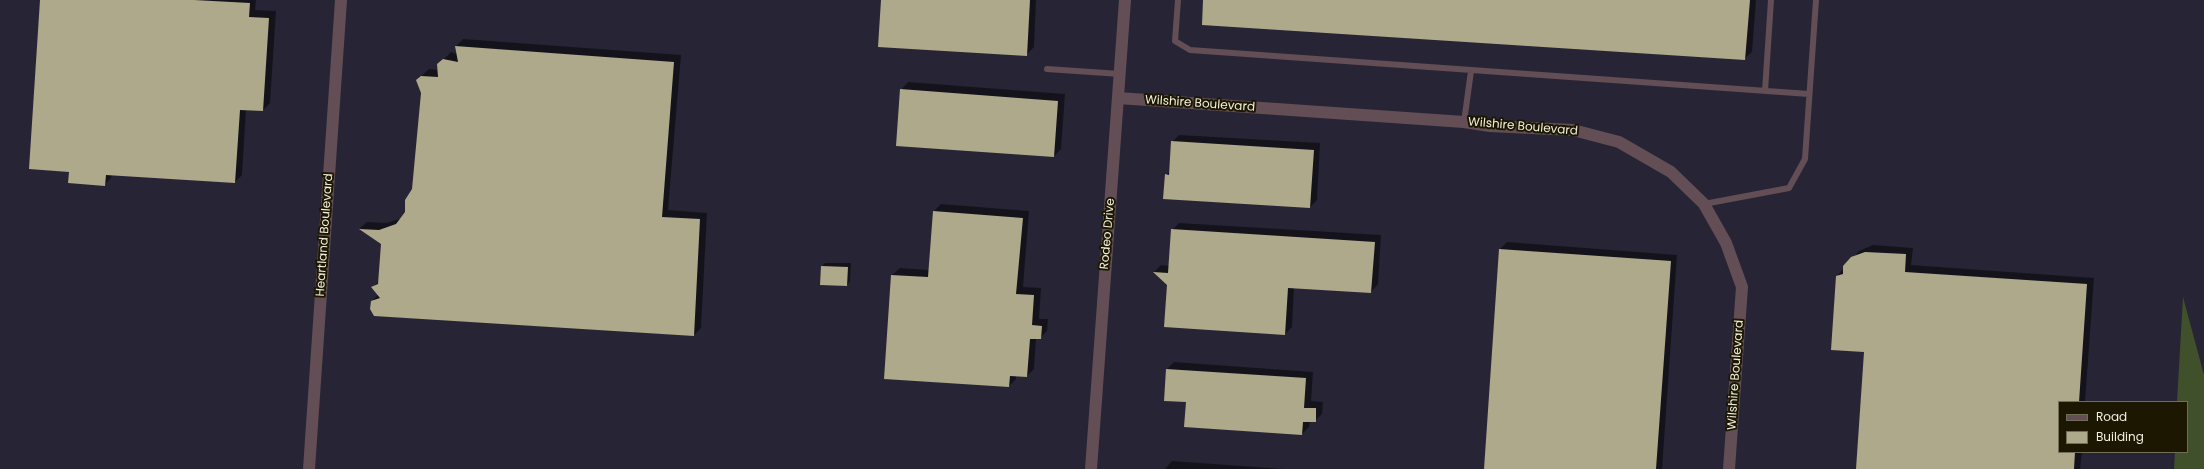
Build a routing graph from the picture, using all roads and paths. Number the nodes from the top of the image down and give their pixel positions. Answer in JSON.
{"nodes":[{"id":1,"x":341,"y":0,"type":"edge"},
{"id":2,"x":1125,"y":0,"type":"edge"},
{"id":3,"x":1178,"y":0,"type":"edge"},
{"id":4,"x":1771,"y":0,"type":"edge"},
{"id":5,"x":1816,"y":0,"type":"edge"},
{"id":6,"x":1048,"y":69,"type":"dead end"},
{"id":7,"x":1471,"y":71,"type":"junction"},
{"id":8,"x":1120,"y":74,"type":"junction"},
{"id":9,"x":1765,"y":91,"type":"junction"},
{"id":10,"x":1809,"y":94,"type":"junction"},
{"id":11,"x":1118,"y":98,"type":"junction"},
{"id":12,"x":1464,"y":122,"type":"junction"},
{"id":13,"x":1704,"y":204,"type":"junction"},
{"id":14,"x":309,"y":469,"type":"edge"},
{"id":15,"x":1091,"y":469,"type":"edge"},
{"id":16,"x":1729,"y":469,"type":"edge"}],
"edges":[{"from":1,"to":14,"type":"street","name":"Heartland Boulevard"},
{"from":2,"to":8,"type":"street","name":"Rodeo Drive"},
{"from":3,"to":7,"type":"lane"},
{"from":4,"to":9,"type":"lane"},
{"from":5,"to":10,"type":"lane"},
{"from":6,"to":8,"type":"lane"},
{"from":7,"to":9,"type":"lane"},
{"from":7,"to":12,"type":"lane"},
{"from":8,"to":11,"type":"street","name":"Rodeo Drive"},
{"from":9,"to":10,"type":"lane"},
{"from":10,"to":13,"type":"lane"},
{"from":11,"to":12,"type":"street","name":"Wilshire Boulevard"},
{"from":11,"to":15,"type":"street","name":"Rodeo Drive"},
{"from":12,"to":13,"type":"street","name":"Wilshire Boulevard"},
{"from":13,"to":16,"type":"street","name":"Wilshire Boulevard"}]}
